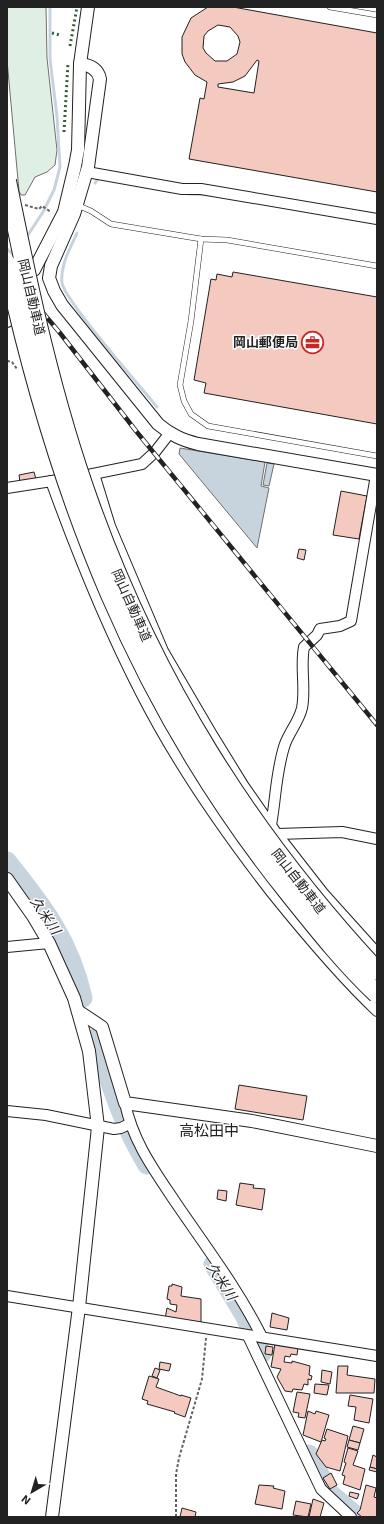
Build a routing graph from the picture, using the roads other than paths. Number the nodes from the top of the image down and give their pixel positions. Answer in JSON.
{"nodes":[{"id":1,"x":88,"y":7,"type":"edge"},
{"id":2,"x":330,"y":7,"type":"edge"},
{"id":3,"x":377,"y":15,"type":"edge"},
{"id":4,"x":80,"y":64,"type":"junction"},
{"id":5,"x":87,"y":172,"type":"junction"},
{"id":6,"x":7,"y":181,"type":"edge"},
{"id":7,"x":77,"y":205,"type":"junction"},
{"id":8,"x":377,"y":219,"type":"edge"},
{"id":9,"x":200,"y":239,"type":"junction"},
{"id":10,"x":7,"y":264,"type":"edge"},
{"id":11,"x":377,"y":266,"type":"edge"},
{"id":12,"x":34,"y":270,"type":"dead end"},
{"id":13,"x":169,"y":434,"type":"junction"},
{"id":14,"x":377,"y":456,"type":"edge"},
{"id":15,"x":94,"y":474,"type":"junction"},
{"id":16,"x":377,"y":475,"type":"edge"},
{"id":17,"x":52,"y":481,"type":"junction"},
{"id":18,"x":7,"y":488,"type":"edge"},
{"id":19,"x":271,"y":825,"type":"junction"},
{"id":20,"x":277,"y":834,"type":"junction"},
{"id":21,"x":377,"y":839,"type":"edge"},
{"id":22,"x":7,"y":879,"type":"edge"},
{"id":23,"x":49,"y":943,"type":"junction"},
{"id":24,"x":7,"y":947,"type":"edge"},
{"id":25,"x":377,"y":953,"type":"edge"},
{"id":26,"x":377,"y":971,"type":"edge"},
{"id":27,"x":377,"y":994,"type":"edge"},
{"id":28,"x":78,"y":1011,"type":"junction"},
{"id":29,"x":377,"y":1011,"type":"edge"},
{"id":30,"x":125,"y":1103,"type":"junction"},
{"id":31,"x":7,"y":1111,"type":"edge"},
{"id":32,"x":126,"y":1126,"type":"junction"},
{"id":33,"x":98,"y":1127,"type":"junction"},
{"id":34,"x":377,"y":1146,"type":"edge"},
{"id":35,"x":7,"y":1296,"type":"edge"},
{"id":36,"x":79,"y":1308,"type":"junction"},
{"id":37,"x":254,"y":1336,"type":"junction"},
{"id":38,"x":377,"y":1356,"type":"edge"},
{"id":39,"x":52,"y":1517,"type":"edge"},
{"id":40,"x":351,"y":1517,"type":"edge"}],
"edges":[{"from":1,"to":4,"type":"street"},
{"from":2,"to":3,"type":"lane"},
{"from":4,"to":5,"type":"street"},
{"from":4,"to":12,"type":"street"},
{"from":5,"to":7,"type":"street"},
{"from":5,"to":8,"type":"street"},
{"from":6,"to":26,"type":"highway","name":"岡山自動車道","bridge":true},
{"from":7,"to":9,"type":"lane"},
{"from":7,"to":13,"type":"street"},
{"from":9,"to":11,"type":"lane"},
{"from":9,"to":14,"type":"lane"},
{"from":10,"to":27,"type":"highway","name":"岡山自動車道","bridge":true},
{"from":13,"to":15,"type":"street"},
{"from":13,"to":16,"type":"street"},
{"from":15,"to":17,"type":"street"},
{"from":15,"to":19,"type":"street"},
{"from":16,"to":19,"type":"street"},
{"from":17,"to":18,"type":"street"},
{"from":17,"to":29,"type":"street"},
{"from":19,"to":20,"type":"street"},
{"from":20,"to":21,"type":"street"},
{"from":20,"to":25,"type":"street"},
{"from":22,"to":23,"type":"street"},
{"from":23,"to":24,"type":"street"},
{"from":23,"to":28,"type":"street"},
{"from":28,"to":30,"type":"street"},
{"from":28,"to":33,"type":"street"},
{"from":30,"to":32,"type":"street"},
{"from":30,"to":34,"type":"street"},
{"from":31,"to":33,"type":"street"},
{"from":32,"to":33,"type":"street"},
{"from":32,"to":37,"type":"street"},
{"from":33,"to":36,"type":"street"},
{"from":35,"to":36,"type":"street"},
{"from":36,"to":37,"type":"street"},
{"from":36,"to":39,"type":"street"},
{"from":37,"to":38,"type":"street"},
{"from":37,"to":40,"type":"street"}]}
